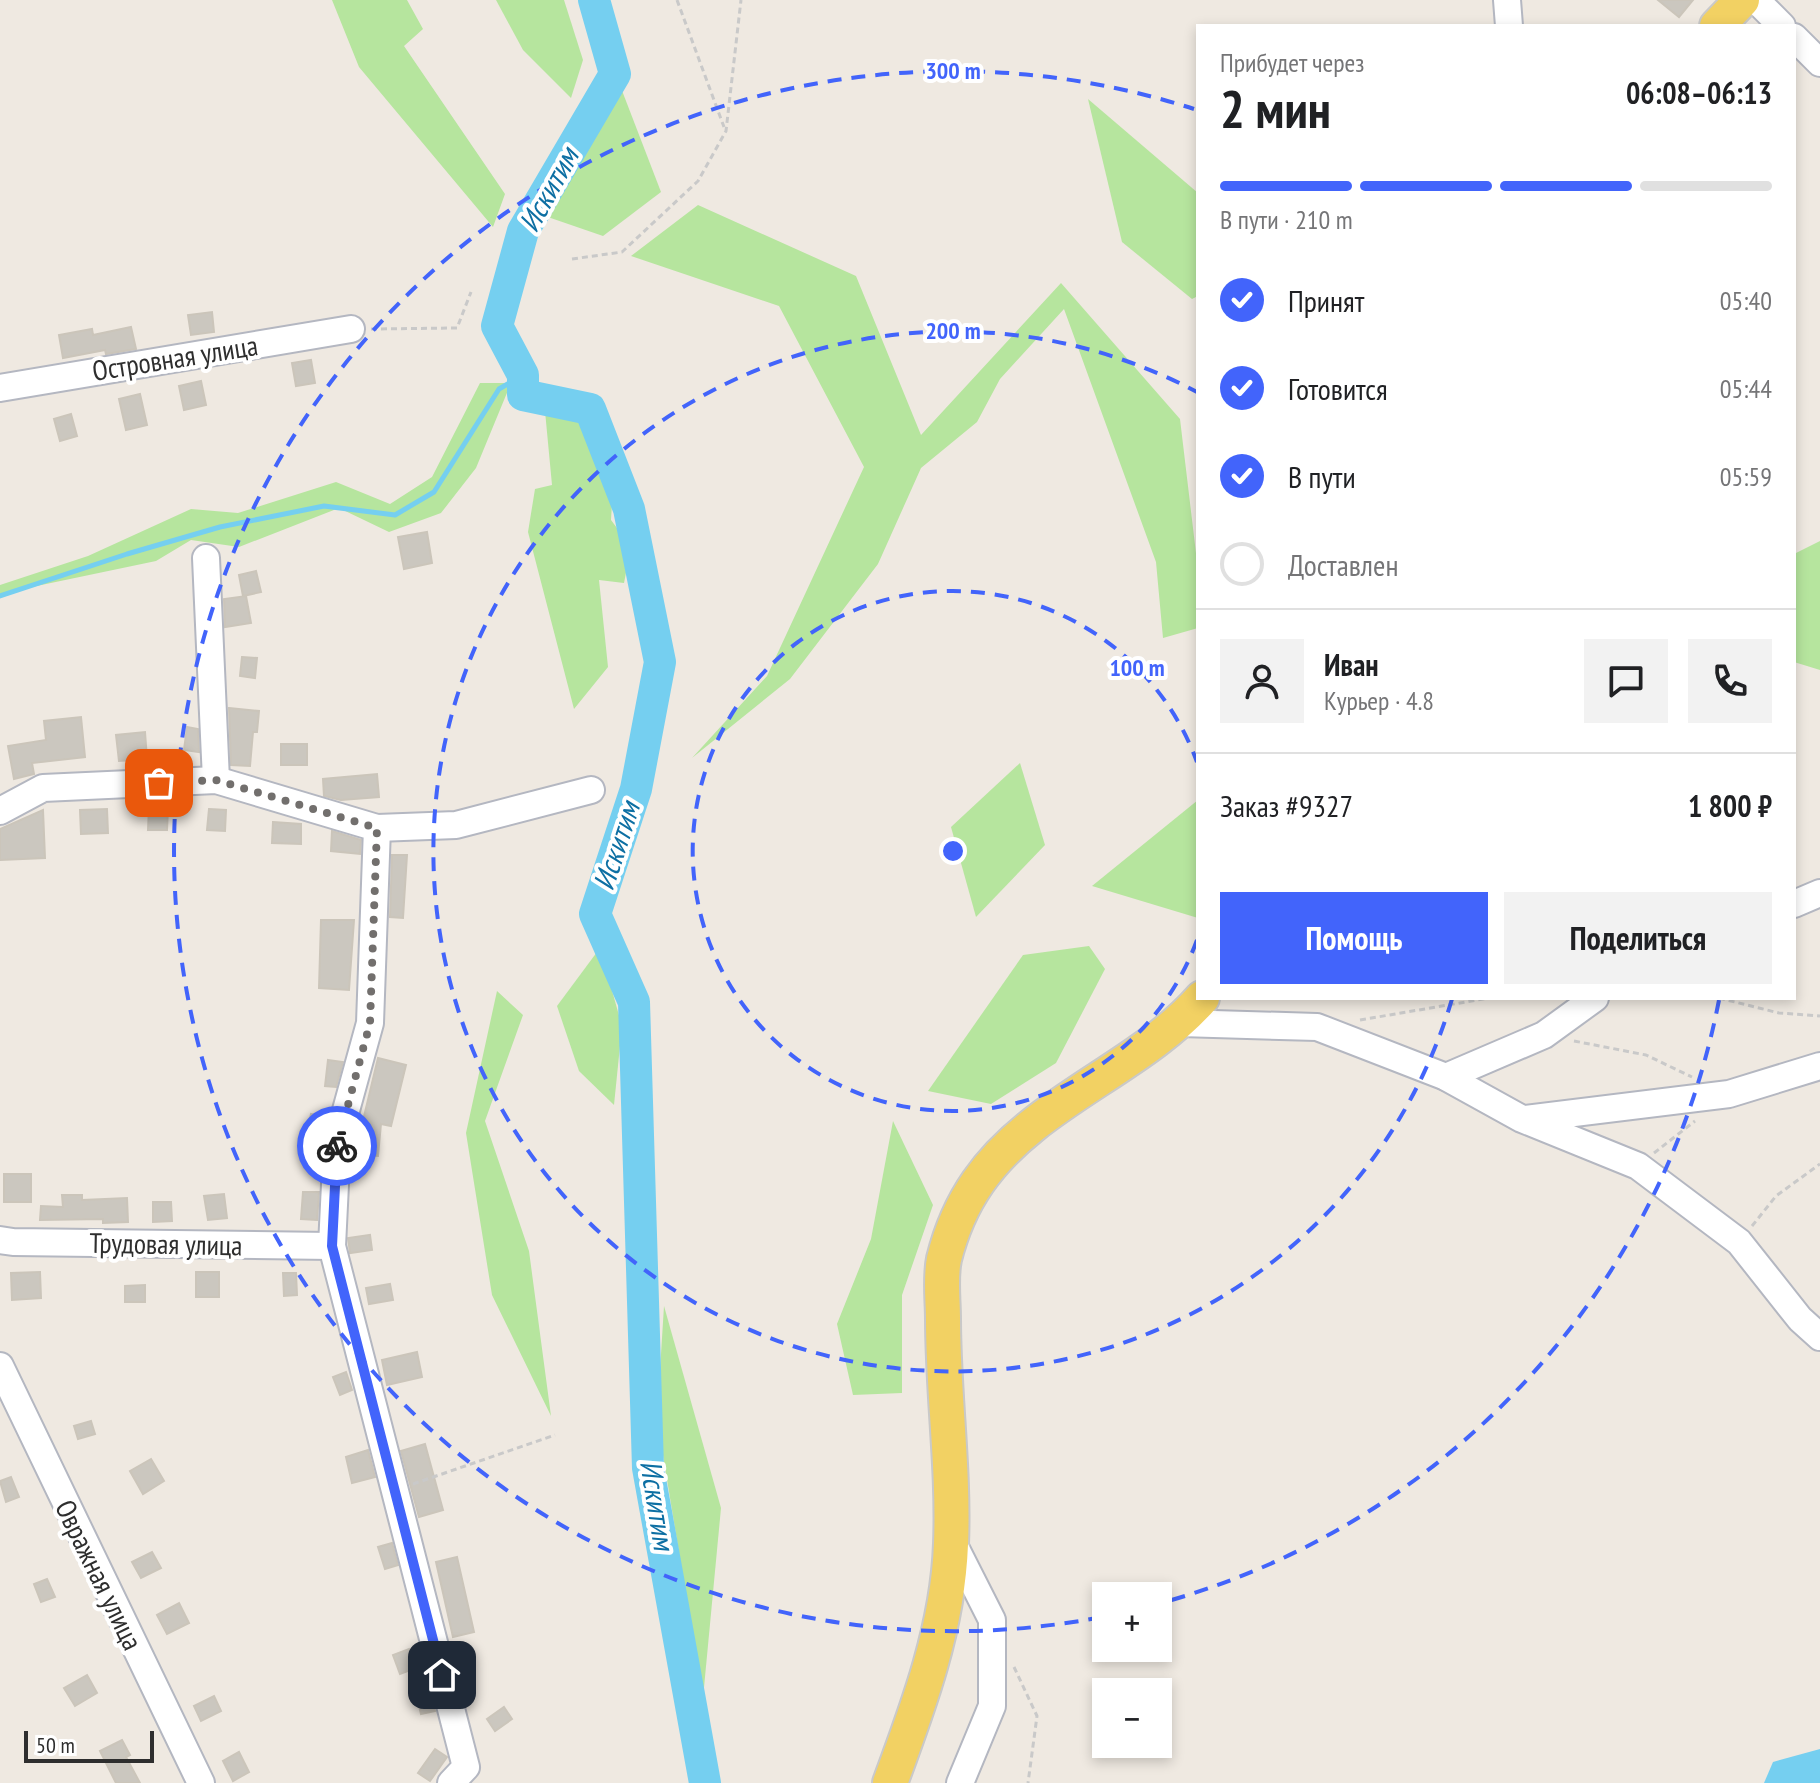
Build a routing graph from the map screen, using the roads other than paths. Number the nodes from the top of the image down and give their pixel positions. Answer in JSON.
{"nodes":[{"id":1,"x":1508,"y":0,"type":"edge"},
{"id":2,"x":1742,"y":0,"type":"edge"},
{"id":3,"x":1756,"y":0,"type":"edge"},
{"id":4,"x":1509,"y":24,"type":"edge"},
{"id":5,"x":1719,"y":24,"type":"edge"},
{"id":6,"x":1780,"y":24,"type":"edge"},
{"id":7,"x":1796,"y":39,"type":"edge"},
{"id":8,"x":1820,"y":63,"type":"edge"},
{"id":9,"x":351,"y":329,"type":"road end"},
{"id":10,"x":0,"y":388,"type":"edge"},
{"id":11,"x":206,"y":558,"type":"dead end"},
{"id":12,"x":216,"y":780,"type":"junction"},
{"id":13,"x":591,"y":790,"type":"dead end"},
{"id":14,"x":0,"y":811,"type":"edge"},
{"id":15,"x":377,"y":828,"type":"junction"},
{"id":16,"x":1820,"y":893,"type":"edge"},
{"id":17,"x":1796,"y":903,"type":"edge"},
{"id":18,"x":1592,"y":1000,"type":"edge"},
{"id":19,"x":1191,"y":1010,"type":"edge"},
{"id":20,"x":1820,"y":1066,"type":"edge"},
{"id":21,"x":1446,"y":1077,"type":"junction"},
{"id":22,"x":1522,"y":1119,"type":"junction"},
{"id":23,"x":0,"y":1240,"type":"edge"},
{"id":24,"x":332,"y":1246,"type":"junction"},
{"id":25,"x":1820,"y":1337,"type":"edge"},
{"id":26,"x":0,"y":1366,"type":"edge"},
{"id":27,"x":952,"y":1541,"type":"junction"},
{"id":28,"x":458,"y":1775,"type":"edge"},
{"id":29,"x":201,"y":1783,"type":"edge"},
{"id":30,"x":890,"y":1783,"type":"edge"},
{"id":31,"x":960,"y":1783,"type":"edge"}],
"edges":[{"from":1,"to":4,"type":"street"},
{"from":2,"to":5,"type":"main road"},
{"from":3,"to":6,"type":"street"},
{"from":7,"to":8,"type":"street"},
{"from":9,"to":10,"type":"street","name":"Островная улица"},
{"from":11,"to":12,"type":"street"},
{"from":12,"to":14,"type":"street"},
{"from":12,"to":15,"type":"street"},
{"from":13,"to":15,"type":"street"},
{"from":15,"to":24,"type":"street"},
{"from":16,"to":17,"type":"street"},
{"from":18,"to":21,"type":"street"},
{"from":19,"to":21,"type":"street"},
{"from":19,"to":27,"type":"main road"},
{"from":20,"to":22,"type":"street"},
{"from":21,"to":22,"type":"street"},
{"from":22,"to":25,"type":"street"},
{"from":23,"to":24,"type":"street","name":"Трудовая улица"},
{"from":24,"to":28,"type":"street"},
{"from":26,"to":29,"type":"street","name":"Овражная улица"},
{"from":27,"to":30,"type":"main road"},
{"from":27,"to":31,"type":"street"}]}
